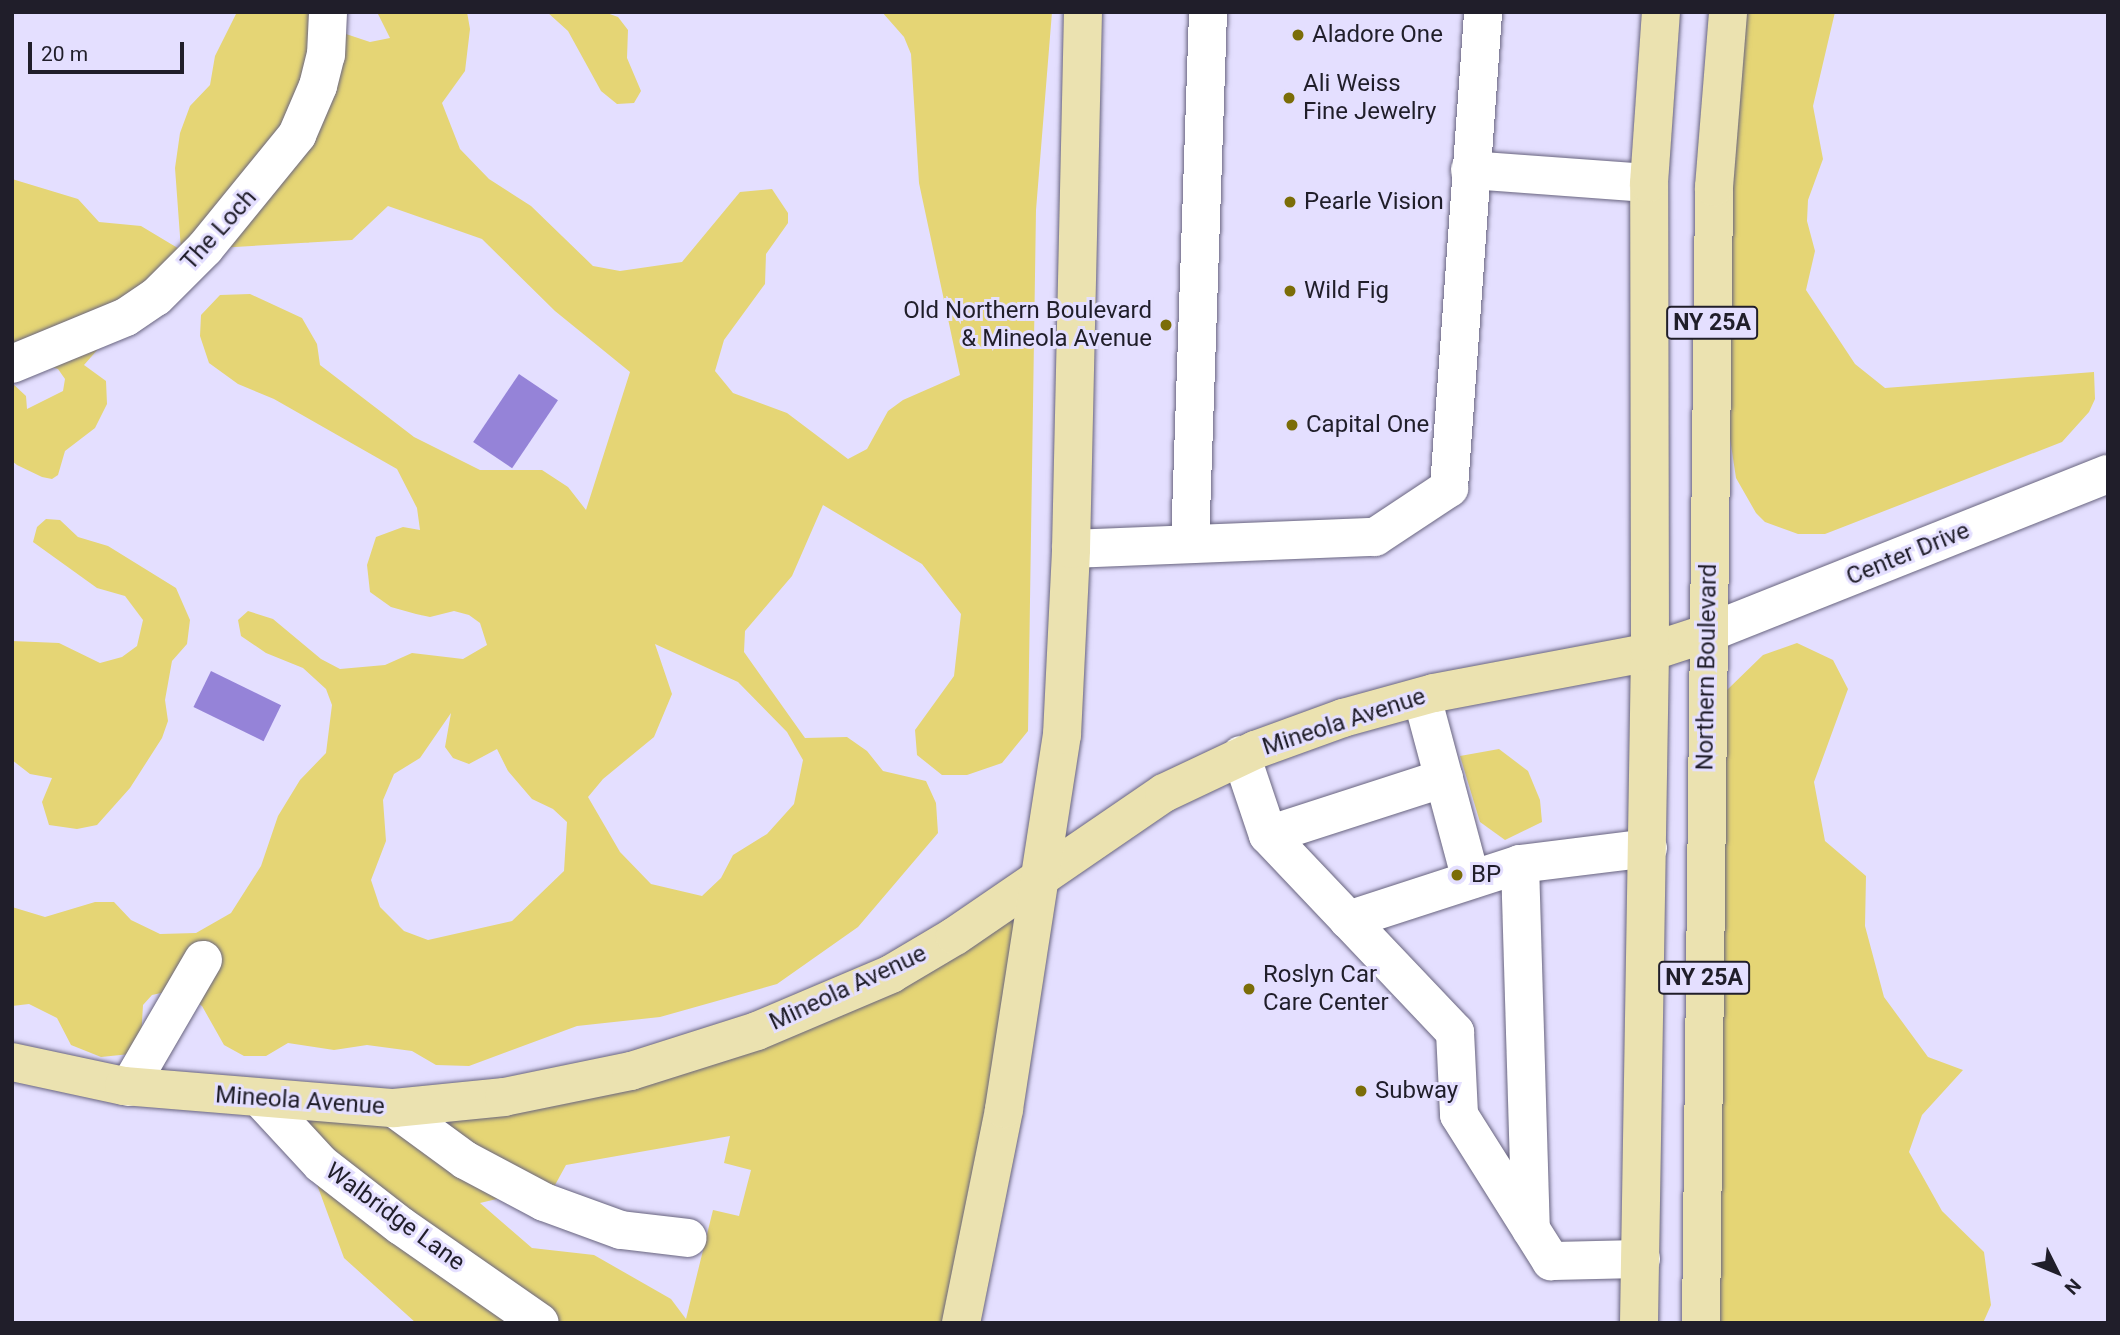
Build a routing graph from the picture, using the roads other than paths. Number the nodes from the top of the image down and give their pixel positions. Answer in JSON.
{"nodes":[{"id":1,"x":328,"y":12,"type":"edge"},
{"id":2,"x":1083,"y":12,"type":"edge"},
{"id":3,"x":1208,"y":12,"type":"edge"},
{"id":4,"x":1483,"y":12,"type":"edge"},
{"id":5,"x":1661,"y":12,"type":"edge"},
{"id":6,"x":1728,"y":12,"type":"edge"},
{"id":7,"x":1470,"y":170,"type":"junction"},
{"id":8,"x":1649,"y":183,"type":"junction"},
{"id":9,"x":12,"y":364,"type":"edge"},
{"id":10,"x":2108,"y":474,"type":"edge"},
{"id":11,"x":1190,"y":544,"type":"junction"},
{"id":12,"x":1071,"y":550,"type":"junction"},
{"id":13,"x":1708,"y":634,"type":"junction"},
{"id":14,"x":1650,"y":652,"type":"junction"},
{"id":15,"x":1422,"y":696,"type":"junction"},
{"id":16,"x":1241,"y":755,"type":"junction"},
{"id":17,"x":1444,"y":778,"type":"junction"},
{"id":18,"x":1268,"y":835,"type":"junction"},
{"id":19,"x":1648,"y":848,"type":"junction"},
{"id":20,"x":1520,"y":864,"type":"junction"},
{"id":21,"x":1471,"y":880,"type":"junction"},
{"id":22,"x":1037,"y":882,"type":"junction"},
{"id":23,"x":1348,"y":920,"type":"junction"},
{"id":24,"x":203,"y":960,"type":"dead end"},
{"id":25,"x":12,"y":1062,"type":"edge"},
{"id":26,"x":129,"y":1087,"type":"junction"},
{"id":27,"x":261,"y":1099,"type":"junction"},
{"id":28,"x":394,"y":1108,"type":"junction"},
{"id":29,"x":1531,"y":1231,"type":"junction"},
{"id":30,"x":688,"y":1238,"type":"dead end"},
{"id":31,"x":1641,"y":1259,"type":"junction"},
{"id":32,"x":540,"y":1323,"type":"edge"},
{"id":33,"x":961,"y":1323,"type":"edge"},
{"id":34,"x":1639,"y":1323,"type":"edge"},
{"id":35,"x":1701,"y":1323,"type":"edge"}],
"edges":[{"from":1,"to":9,"type":"street","name":"The Loch"},
{"from":2,"to":12,"type":"main road"},
{"from":3,"to":11,"type":"street"},
{"from":4,"to":7,"type":"street"},
{"from":5,"to":8,"type":"main road","number":"NY 25A"},
{"from":6,"to":13,"type":"main road","name":"Northern Boulevard","number":"NY 25A"},
{"from":7,"to":8,"type":"street"},
{"from":7,"to":11,"type":"street"},
{"from":8,"to":14,"type":"main road","number":"NY 25A"},
{"from":10,"to":13,"type":"street","name":"Center Drive"},
{"from":11,"to":12,"type":"street"},
{"from":12,"to":22,"type":"main road"},
{"from":13,"to":14,"type":"main road","name":"Mineola Avenue"},
{"from":13,"to":35,"type":"main road","name":"Northern Boulevard","number":"NY 25A"},
{"from":14,"to":15,"type":"main road","name":"Mineola Avenue"},
{"from":14,"to":19,"type":"main road","number":"NY 25A"},
{"from":15,"to":16,"type":"main road","name":"Mineola Avenue"},
{"from":15,"to":17,"type":"street"},
{"from":16,"to":18,"type":"street"},
{"from":16,"to":22,"type":"main road","name":"Mineola Avenue"},
{"from":17,"to":18,"type":"street"},
{"from":17,"to":21,"type":"street"},
{"from":18,"to":23,"type":"street"},
{"from":19,"to":20,"type":"street"},
{"from":19,"to":31,"type":"main road","number":"NY 25A"},
{"from":20,"to":21,"type":"street"},
{"from":20,"to":29,"type":"street"},
{"from":21,"to":23,"type":"street"},
{"from":22,"to":28,"type":"main road","name":"Mineola Avenue"},
{"from":22,"to":33,"type":"main road"},
{"from":23,"to":29,"type":"street"},
{"from":24,"to":26,"type":"street"},
{"from":25,"to":26,"type":"main road","name":"Mineola Avenue"},
{"from":26,"to":27,"type":"main road","name":"Mineola Avenue"},
{"from":27,"to":28,"type":"main road","name":"Mineola Avenue"},
{"from":27,"to":32,"type":"street","name":"Walbridge Lane"},
{"from":28,"to":30,"type":"street"},
{"from":29,"to":31,"type":"street"},
{"from":31,"to":34,"type":"main road","number":"NY 25A"}]}
